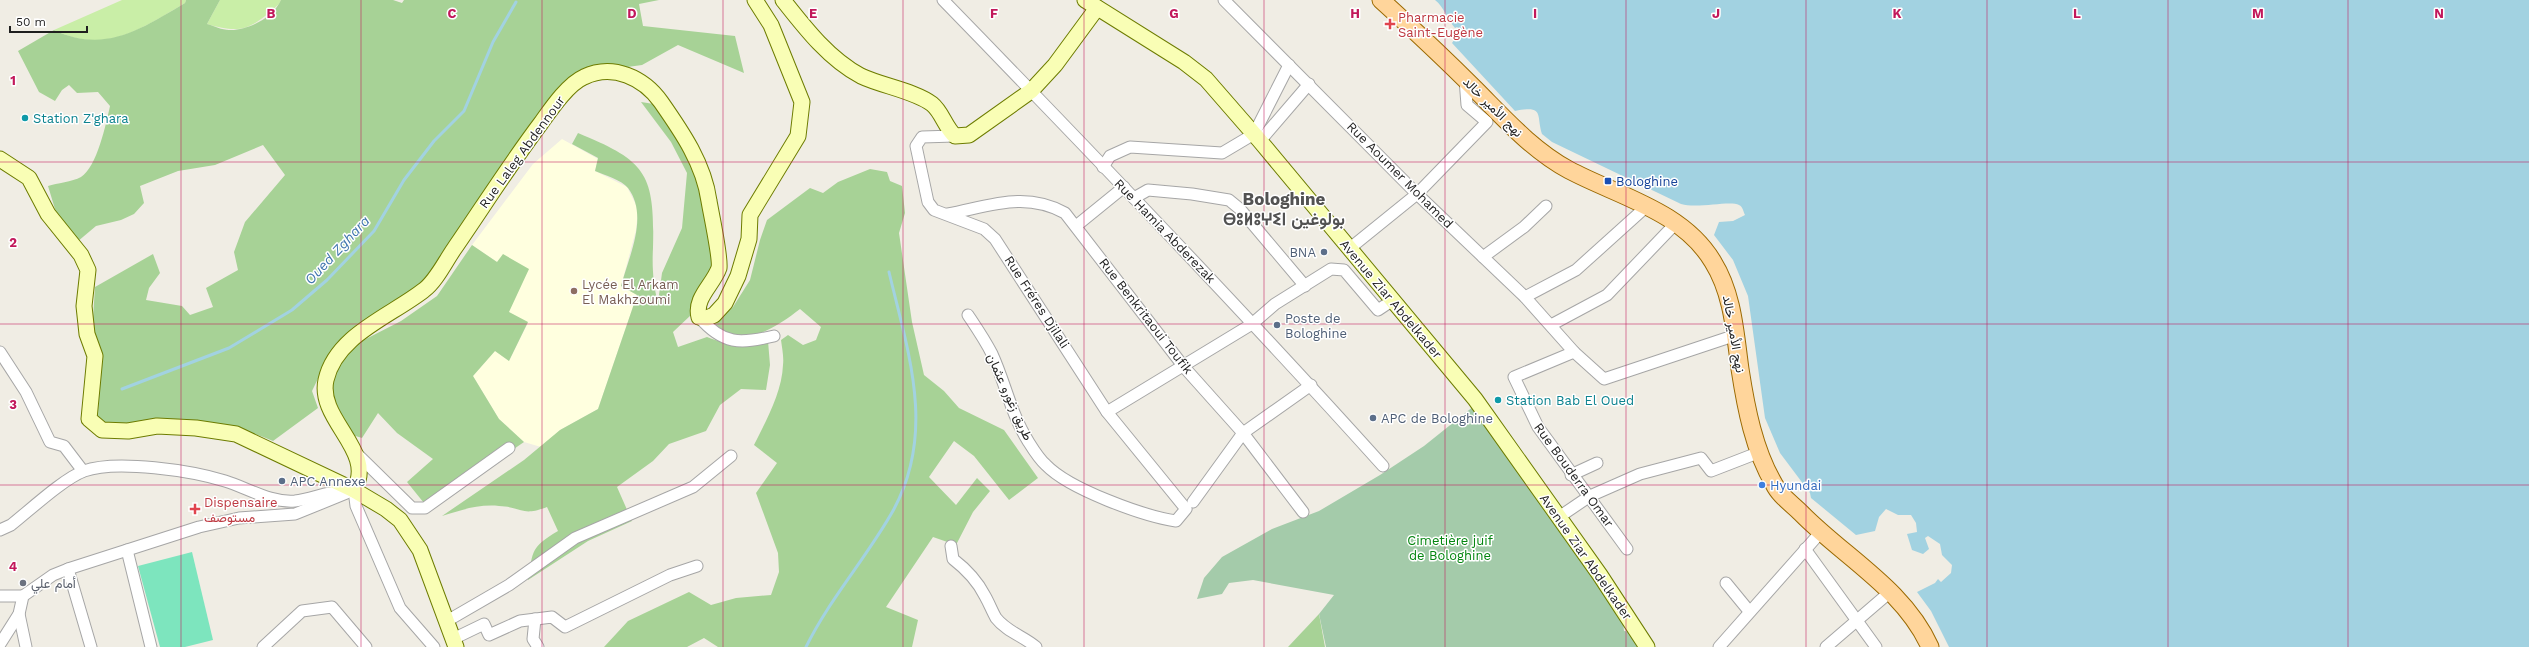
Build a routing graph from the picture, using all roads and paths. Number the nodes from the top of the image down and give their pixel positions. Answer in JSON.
{"nodes":[{"id":1,"x":755,"y":0,"type":"edge"},
{"id":2,"x":783,"y":0,"type":"edge"},
{"id":3,"x":943,"y":0,"type":"edge"},
{"id":4,"x":1224,"y":0,"type":"edge"},
{"id":5,"x":1381,"y":0,"type":"edge"},
{"id":6,"x":1091,"y":4,"type":"edge"},
{"id":7,"x":1288,"y":65,"type":"junction"},
{"id":8,"x":1465,"y":79,"type":"junction"},
{"id":9,"x":1309,"y":84,"type":"junction"},
{"id":10,"x":1031,"y":91,"type":"junction"},
{"id":11,"x":955,"y":136,"type":"junction"},
{"id":12,"x":1257,"y":137,"type":"junction"},
{"id":13,"x":0,"y":159,"type":"edge"},
{"id":14,"x":1103,"y":167,"type":"junction"},
{"id":15,"x":1124,"y":187,"type":"junction"},
{"id":16,"x":1417,"y":194,"type":"junction"},
{"id":17,"x":1134,"y":198,"type":"junction"},
{"id":18,"x":1546,"y":206,"type":"dead end"},
{"id":19,"x":1647,"y":206,"type":"junction"},
{"id":20,"x":948,"y":214,"type":"junction"},
{"id":21,"x":1676,"y":223,"type":"junction"},
{"id":22,"x":1076,"y":226,"type":"junction"},
{"id":23,"x":1349,"y":248,"type":"junction"},
{"id":24,"x":1483,"y":257,"type":"junction"},
{"id":25,"x":1305,"y":286,"type":"junction"},
{"id":26,"x":1525,"y":297,"type":"junction"},
{"id":27,"x":1393,"y":300,"type":"junction"},
{"id":28,"x":968,"y":315,"type":"dead end"},
{"id":29,"x":699,"y":317,"type":"junction"},
{"id":30,"x":1252,"y":324,"type":"junction"},
{"id":31,"x":1551,"y":325,"type":"junction"},
{"id":32,"x":1736,"y":335,"type":"junction"},
{"id":33,"x":774,"y":336,"type":"dead end"},
{"id":34,"x":0,"y":352,"type":"edge"},
{"id":35,"x":1574,"y":352,"type":"junction"},
{"id":36,"x":1184,"y":367,"type":"junction"},
{"id":37,"x":1311,"y":385,"type":"junction"},
{"id":38,"x":1107,"y":412,"type":"junction"},
{"id":39,"x":1243,"y":433,"type":"junction"},
{"id":40,"x":509,"y":448,"type":"dead end"},
{"id":41,"x":1760,"y":452,"type":"junction"},
{"id":42,"x":357,"y":454,"type":"junction"},
{"id":43,"x":731,"y":456,"type":"dead end"},
{"id":44,"x":1597,"y":463,"type":"dead end"},
{"id":45,"x":1383,"y":466,"type":"dead end"},
{"id":46,"x":83,"y":471,"type":"junction"},
{"id":47,"x":1571,"y":474,"type":"junction"},
{"id":48,"x":354,"y":490,"type":"junction"},
{"id":49,"x":1590,"y":496,"type":"junction"},
{"id":50,"x":1189,"y":505,"type":"junction"},
{"id":51,"x":1304,"y":512,"type":"dead end"},
{"id":52,"x":1560,"y":517,"type":"junction"},
{"id":53,"x":0,"y":530,"type":"edge"},
{"id":54,"x":1820,"y":532,"type":"junction"},
{"id":55,"x":952,"y":546,"type":"dead end"},
{"id":56,"x":1627,"y":549,"type":"dead end"},
{"id":57,"x":1805,"y":549,"type":"junction"},
{"id":58,"x":127,"y":550,"type":"junction"},
{"id":59,"x":697,"y":566,"type":"dead end"},
{"id":60,"x":68,"y":568,"type":"junction"},
{"id":61,"x":1726,"y":583,"type":"dead end"},
{"id":62,"x":1890,"y":592,"type":"junction"},
{"id":63,"x":0,"y":596,"type":"edge"},
{"id":64,"x":23,"y":596,"type":"junction"},
{"id":65,"x":1749,"y":611,"type":"junction"},
{"id":66,"x":19,"y":614,"type":"junction"},
{"id":67,"x":535,"y":619,"type":"junction"},
{"id":68,"x":1857,"y":619,"type":"junction"},
{"id":69,"x":447,"y":621,"type":"junction"},
{"id":70,"x":455,"y":643,"type":"edge"},
{"id":71,"x":0,"y":644,"type":"edge"},
{"id":72,"x":26,"y":647,"type":"edge"},
{"id":73,"x":91,"y":647,"type":"edge"},
{"id":74,"x":151,"y":647,"type":"edge"},
{"id":75,"x":263,"y":647,"type":"edge"},
{"id":76,"x":366,"y":647,"type":"edge"},
{"id":77,"x":434,"y":647,"type":"edge"},
{"id":78,"x":538,"y":647,"type":"edge"},
{"id":79,"x":1036,"y":647,"type":"edge"},
{"id":80,"x":1647,"y":647,"type":"edge"},
{"id":81,"x":1719,"y":647,"type":"edge"},
{"id":82,"x":1826,"y":647,"type":"edge"},
{"id":83,"x":1876,"y":647,"type":"edge"},
{"id":84,"x":1930,"y":647,"type":"edge"}],
"edges":[{"from":1,"to":29,"type":"street"},
{"from":2,"to":11,"type":"street"},
{"from":3,"to":10,"type":"street","name":"Rue Hamia Abderezak"},
{"from":4,"to":7,"type":"street","name":"Rue Aoumer Mohamed"},
{"from":5,"to":8,"type":"main road","name":"نهج الأمير خالد"},
{"from":6,"to":10,"type":"street"},
{"from":6,"to":12,"type":"street","name":"Avenue Ziar Abdelkader"},
{"from":7,"to":9,"type":"street","name":"Rue Aoumer Mohamed"},
{"from":7,"to":12,"type":"street"},
{"from":8,"to":16,"type":"street"},
{"from":8,"to":19,"type":"main road","name":"نهج الأمير خالد"},
{"from":9,"to":12,"type":"street"},
{"from":9,"to":16,"type":"street","name":"Rue Aoumer Mohamed"},
{"from":10,"to":11,"type":"street"},
{"from":10,"to":14,"type":"street","name":"Rue Hamia Abderezak"},
{"from":11,"to":20,"type":"street","name":"Rue Fréres Djilali"},
{"from":12,"to":14,"type":"street"},
{"from":12,"to":23,"type":"street","name":"Avenue Ziar Abdelkader"},
{"from":13,"to":48,"type":"street"},
{"from":14,"to":15,"type":"street","name":"Rue Hamia Abderezak"},
{"from":15,"to":17,"type":"street","name":"Rue Hamia Abderezak"},
{"from":15,"to":22,"type":"street"},
{"from":16,"to":23,"type":"street"},
{"from":16,"to":24,"type":"street","name":"Rue Aoumer Mohamed"},
{"from":17,"to":25,"type":"street"},
{"from":17,"to":30,"type":"street","name":"Rue Hamia Abderezak"},
{"from":18,"to":24,"type":"street"},
{"from":19,"to":21,"type":"main road","name":"نهج الأمير خالد"},
{"from":19,"to":26,"type":"street"},
{"from":20,"to":22,"type":"street","name":"Rue Benkritaoui Toufik"},
{"from":20,"to":38,"type":"street","name":"Rue Fréres Djilali"},
{"from":21,"to":31,"type":"street"},
{"from":21,"to":32,"type":"main road","name":"نهج الأمير خالد"},
{"from":22,"to":36,"type":"street","name":"Rue Benkritaoui Toufik"},
{"from":23,"to":27,"type":"street","name":"Avenue Ziar Abdelkader"},
{"from":24,"to":26,"type":"street","name":"Rue Aoumer Mohamed"},
{"from":25,"to":27,"type":"street"},
{"from":25,"to":30,"type":"street"},
{"from":26,"to":31,"type":"street","name":"Rue Aoumer Mohamed"},
{"from":27,"to":52,"type":"street","name":"Avenue Ziar Abdelkader"},
{"from":28,"to":50,"type":"street","name":"طريق زغورو عثمان"},
{"from":29,"to":33,"type":"street"},
{"from":29,"to":42,"type":"street","name":"Rue Laleg Abdennour"},
{"from":30,"to":36,"type":"street"},
{"from":30,"to":37,"type":"street","name":"Rue Hamia Abderezak"},
{"from":31,"to":35,"type":"street","name":"Rue Aoumer Mohamed"},
{"from":32,"to":35,"type":"street","name":"Rue Aoumer Mohamed"},
{"from":32,"to":41,"type":"main road","name":"نهج الأمير خالد"},
{"from":34,"to":46,"type":"street"},
{"from":35,"to":47,"type":"street","name":"Rue Bouderra Omar"},
{"from":36,"to":38,"type":"street"},
{"from":36,"to":39,"type":"street","name":"Rue Benkritaoui Toufik"},
{"from":37,"to":39,"type":"street"},
{"from":37,"to":45,"type":"street","name":"Rue Hamia Abderezak"},
{"from":38,"to":50,"type":"street","name":"Rue Fréres Djilali"},
{"from":39,"to":50,"type":"street"},
{"from":39,"to":51,"type":"street","name":"Rue Benkritaoui Toufik"},
{"from":40,"to":42,"type":"street"},
{"from":41,"to":49,"type":"street"},
{"from":41,"to":54,"type":"main road","name":"نهج الأمير خالد"},
{"from":42,"to":48,"type":"street"},
{"from":43,"to":69,"type":"street"},
{"from":44,"to":47,"type":"street"},
{"from":46,"to":48,"type":"street"},
{"from":46,"to":53,"type":"street"},
{"from":47,"to":49,"type":"street","name":"Rue Bouderra Omar"},
{"from":48,"to":58,"type":"street"},
{"from":48,"to":69,"type":"street"},
{"from":48,"to":77,"type":"street"},
{"from":49,"to":52,"type":"street"},
{"from":49,"to":56,"type":"street","name":"Rue Bouderra Omar"},
{"from":52,"to":80,"type":"street","name":"Avenue Ziar Abdelkader"},
{"from":54,"to":57,"type":"street"},
{"from":54,"to":62,"type":"main road","name":"نهج الأمير خالد"},
{"from":55,"to":79,"type":"street"},
{"from":57,"to":65,"type":"street"},
{"from":57,"to":68,"type":"street"},
{"from":58,"to":60,"type":"street"},
{"from":58,"to":74,"type":"street"},
{"from":59,"to":67,"type":"street"},
{"from":60,"to":64,"type":"street"},
{"from":60,"to":73,"type":"street"},
{"from":61,"to":65,"type":"street"},
{"from":62,"to":68,"type":"street"},
{"from":62,"to":84,"type":"main road","name":"نهج الأمير خالد"},
{"from":63,"to":64,"type":"street"},
{"from":64,"to":66,"type":"street"},
{"from":65,"to":81,"type":"street"},
{"from":66,"to":71,"type":"street"},
{"from":66,"to":72,"type":"street"},
{"from":67,"to":70,"type":"street"},
{"from":67,"to":78,"type":"street"},
{"from":68,"to":82,"type":"street"},
{"from":68,"to":83,"type":"street"},
{"from":69,"to":70,"type":"street"},
{"from":75,"to":76,"type":"street"}]}
